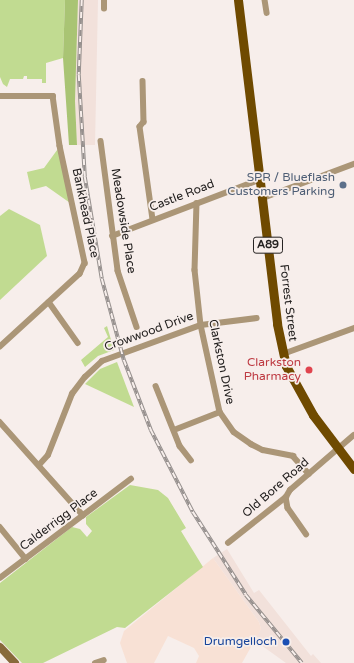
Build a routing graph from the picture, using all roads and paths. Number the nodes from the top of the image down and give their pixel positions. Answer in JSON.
{"nodes":[{"id":1,"x":104,"y":0,"type":"edge"},
{"id":2,"x":238,"y":0,"type":"edge"},
{"id":3,"x":266,"y":0,"type":"edge"},
{"id":4,"x":104,"y":9,"type":"dead end"},
{"id":5,"x":267,"y":13,"type":"dead end"},
{"id":6,"x":143,"y":81,"type":"dead end"},
{"id":7,"x":0,"y":96,"type":"edge"},
{"id":8,"x":101,"y":141,"type":"dead end"},
{"id":9,"x":354,"y":164,"type":"edge"},
{"id":10,"x":260,"y":179,"type":"junction"},
{"id":11,"x":263,"y":198,"type":"junction"},
{"id":12,"x":197,"y":203,"type":"junction"},
{"id":13,"x":152,"y":219,"type":"junction"},
{"id":14,"x":112,"y":236,"type":"junction"},
{"id":15,"x":49,"y":302,"type":"junction"},
{"id":16,"x":257,"y":318,"type":"dead end"},
{"id":17,"x":201,"y":325,"type":"junction"},
{"id":18,"x":137,"y":327,"type":"dead end"},
{"id":19,"x":354,"y":328,"type":"edge"},
{"id":20,"x":78,"y":343,"type":"dead end"},
{"id":21,"x":0,"y":347,"type":"edge"},
{"id":22,"x":283,"y":354,"type":"junction"},
{"id":23,"x":156,"y":386,"type":"dead end"},
{"id":24,"x":220,"y":412,"type":"junction"},
{"id":25,"x":0,"y":422,"type":"edge"},
{"id":26,"x":174,"y":430,"type":"junction"},
{"id":27,"x":354,"y":435,"type":"edge"},
{"id":28,"x":338,"y":450,"type":"junction"},
{"id":29,"x":191,"y":460,"type":"dead end"},
{"id":30,"x":39,"y":465,"type":"junction"},
{"id":31,"x":354,"y":469,"type":"edge"},
{"id":32,"x":309,"y":474,"type":"junction"},
{"id":33,"x":132,"y":479,"type":"dead end"},
{"id":34,"x":286,"y":497,"type":"junction"},
{"id":35,"x":83,"y":515,"type":"junction"},
{"id":36,"x":0,"y":526,"type":"edge"},
{"id":37,"x":306,"y":534,"type":"dead end"},
{"id":38,"x":228,"y":543,"type":"dead end"},
{"id":39,"x":26,"y":558,"type":"junction"},
{"id":40,"x":0,"y":578,"type":"edge"},
{"id":41,"x":0,"y":647,"type":"edge"},
{"id":42,"x":104,"y":660,"type":"dead end"},
{"id":43,"x":15,"y":663,"type":"edge"},
{"id":44,"x":95,"y":663,"type":"edge"}],
"edges":[{"from":1,"to":4,"type":"street"},
{"from":2,"to":10,"type":"main road","name":"Forrest Street","number":"A89"},
{"from":3,"to":5,"type":"street"},
{"from":6,"to":13,"type":"street"},
{"from":7,"to":15,"type":"street","name":"Bankhead Place"},
{"from":8,"to":14,"type":"street","name":"Meadowside Place"},
{"from":9,"to":11,"type":"street"},
{"from":10,"to":11,"type":"main road","name":"Forrest Street","number":"A89"},
{"from":10,"to":12,"type":"street","name":"Castle Road"},
{"from":11,"to":22,"type":"main road","name":"Forrest Street","number":"A89"},
{"from":12,"to":13,"type":"street","name":"Castle Road"},
{"from":12,"to":17,"type":"street","name":"Clarkston Drive"},
{"from":13,"to":14,"type":"street","name":"Castle Road"},
{"from":14,"to":18,"type":"street","name":"Meadowside Place"},
{"from":15,"to":20,"type":"street"},
{"from":15,"to":21,"type":"street","name":"Bankhead Place"},
{"from":16,"to":17,"type":"street","name":"Crowwood Drive"},
{"from":17,"to":24,"type":"street","name":"Clarkston Drive"},
{"from":17,"to":30,"type":"street","name":"Crowwood Drive"},
{"from":19,"to":22,"type":"street"},
{"from":22,"to":28,"type":"main road","name":"Forrest Street","number":"A89"},
{"from":23,"to":26,"type":"street"},
{"from":24,"to":26,"type":"street"},
{"from":24,"to":32,"type":"street","name":"Clarkston Drive"},
{"from":25,"to":30,"type":"street"},
{"from":26,"to":29,"type":"street"},
{"from":27,"to":28,"type":"street","name":"Old Bore Road"},
{"from":28,"to":31,"type":"main road","name":"Forrest Street","number":"A89"},
{"from":28,"to":32,"type":"street","name":"Old Bore Road"},
{"from":30,"to":35,"type":"street"},
{"from":32,"to":34,"type":"street","name":"Old Bore Road"},
{"from":33,"to":35,"type":"street","name":"Calderrigg Place"},
{"from":34,"to":37,"type":"street"},
{"from":34,"to":38,"type":"street","name":"Old Bore Road"},
{"from":35,"to":39,"type":"street","name":"Calderrigg Place"},
{"from":36,"to":39,"type":"street"},
{"from":39,"to":40,"type":"street","name":"Calderrigg Place"},
{"from":41,"to":43,"type":"main road"},
{"from":42,"to":44,"type":"street"}]}
